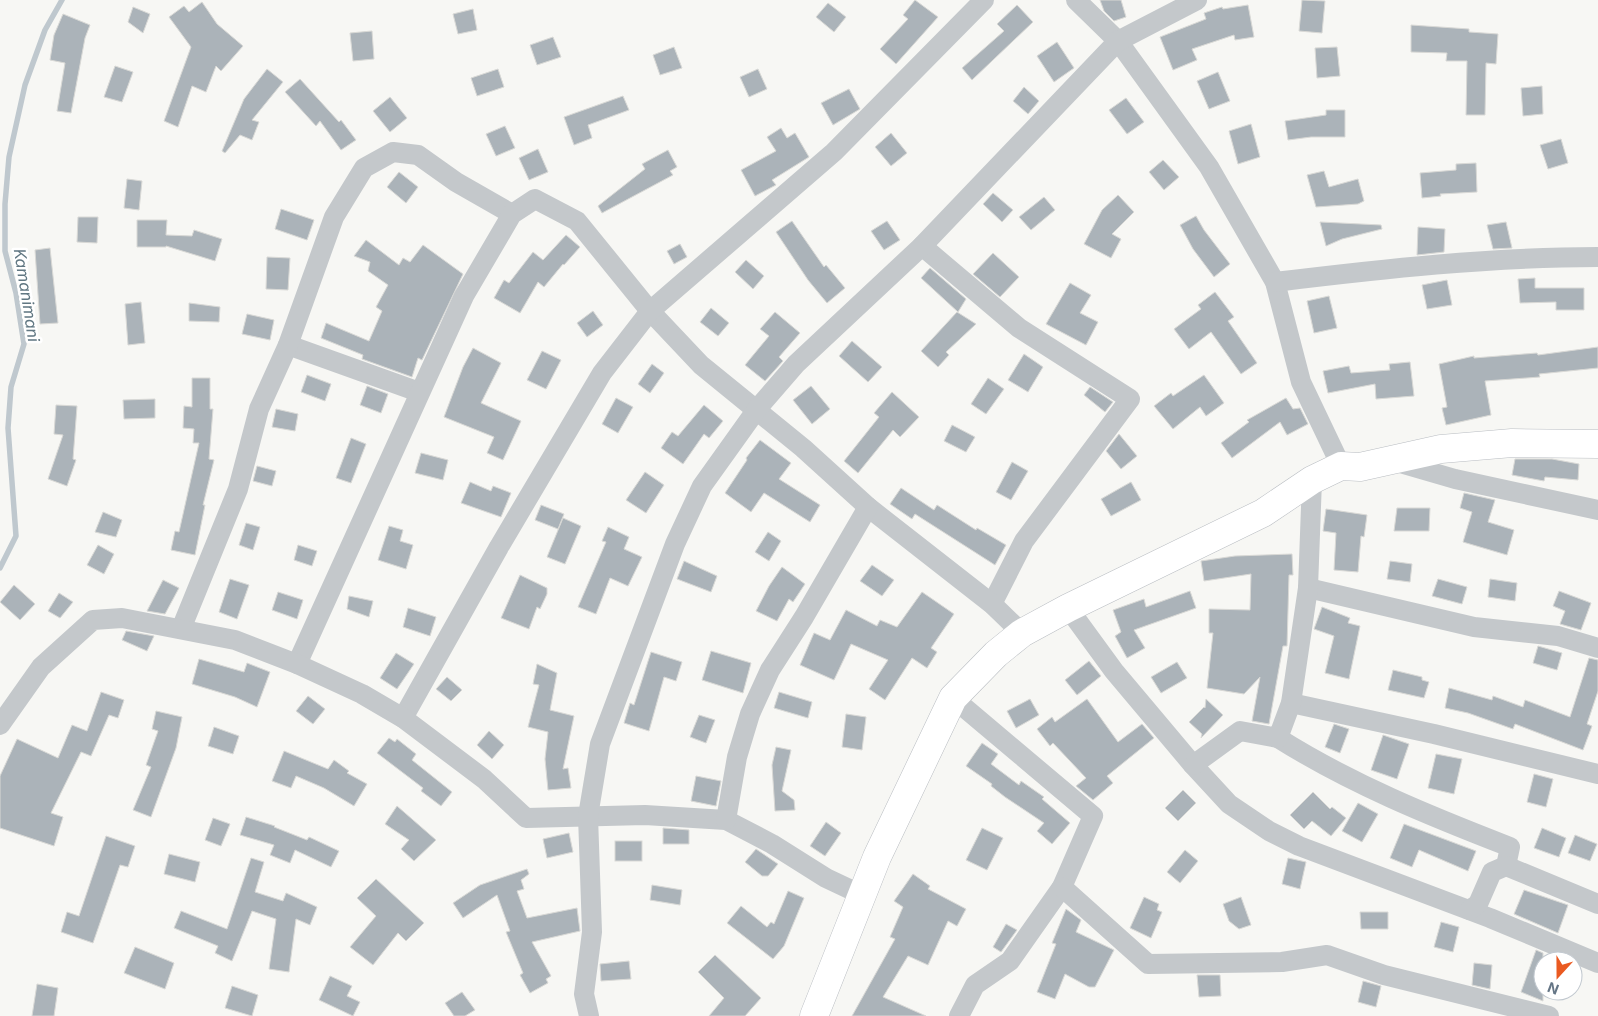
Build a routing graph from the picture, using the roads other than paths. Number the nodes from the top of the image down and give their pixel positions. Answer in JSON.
{"nodes":[{"id":1,"x":984,"y":0,"type":"edge"},
{"id":2,"x":1076,"y":0,"type":"edge"},
{"id":3,"x":1197,"y":0,"type":"edge"},
{"id":4,"x":1118,"y":41,"type":"junction"},
{"id":5,"x":512,"y":214,"type":"junction"},
{"id":6,"x":922,"y":246,"type":"junction"},
{"id":7,"x":1598,"y":257,"type":"edge"},
{"id":8,"x":1275,"y":282,"type":"junction"},
{"id":9,"x":650,"y":310,"type":"junction"},
{"id":10,"x":288,"y":345,"type":"junction"},
{"id":11,"x":419,"y":392,"type":"junction"},
{"id":12,"x":757,"y":409,"type":"junction"},
{"id":13,"x":1598,"y":444,"type":"edge"},
{"id":14,"x":1392,"y":460,"type":"junction"},
{"id":15,"x":1341,"y":466,"type":"junction"},
{"id":16,"x":1312,"y":480,"type":"junction"},
{"id":17,"x":868,"y":507,"type":"junction"},
{"id":18,"x":1598,"y":510,"type":"edge"},
{"id":19,"x":1308,"y":588,"type":"junction"},
{"id":20,"x":992,"y":604,"type":"junction"},
{"id":21,"x":1068,"y":608,"type":"junction"},
{"id":22,"x":181,"y":629,"type":"junction"},
{"id":23,"x":1022,"y":633,"type":"junction"},
{"id":24,"x":1598,"y":648,"type":"edge"},
{"id":25,"x":297,"y":664,"type":"junction"},
{"id":26,"x":953,"y":698,"type":"junction"},
{"id":27,"x":1292,"y":703,"type":"junction"},
{"id":28,"x":402,"y":718,"type":"junction"},
{"id":29,"x":0,"y":725,"type":"edge"},
{"id":30,"x":1278,"y":738,"type":"junction"},
{"id":31,"x":1193,"y":765,"type":"junction"},
{"id":32,"x":1598,"y":774,"type":"edge"},
{"id":33,"x":588,"y":816,"type":"junction"},
{"id":34,"x":726,"y":820,"type":"junction"},
{"id":35,"x":1506,"y":866,"type":"junction"},
{"id":36,"x":1062,"y":887,"type":"junction"},
{"id":37,"x":862,"y":895,"type":"junction"},
{"id":38,"x":1598,"y":904,"type":"edge"},
{"id":39,"x":1469,"y":910,"type":"junction"},
{"id":40,"x":1598,"y":963,"type":"edge"},
{"id":41,"x":590,"y":1016,"type":"edge"},
{"id":42,"x":814,"y":1016,"type":"edge"},
{"id":43,"x":959,"y":1016,"type":"edge"},
{"id":44,"x":1549,"y":1016,"type":"edge"}],
"edges":[{"from":1,"to":9,"type":"street"},
{"from":2,"to":4,"type":"street"},
{"from":3,"to":4,"type":"street"},
{"from":4,"to":6,"type":"street"},
{"from":4,"to":8,"type":"street"},
{"from":5,"to":9,"type":"street"},
{"from":5,"to":10,"type":"street"},
{"from":5,"to":11,"type":"street"},
{"from":6,"to":12,"type":"street"},
{"from":6,"to":20,"type":"street"},
{"from":7,"to":8,"type":"street"},
{"from":8,"to":15,"type":"street"},
{"from":9,"to":12,"type":"street"},
{"from":9,"to":28,"type":"street"},
{"from":10,"to":11,"type":"street"},
{"from":10,"to":22,"type":"street"},
{"from":11,"to":25,"type":"street"},
{"from":12,"to":17,"type":"street"},
{"from":12,"to":33,"type":"street"},
{"from":13,"to":14,"type":"street"},
{"from":14,"to":15,"type":"street"},
{"from":14,"to":18,"type":"street"},
{"from":15,"to":16,"type":"street"},
{"from":16,"to":19,"type":"street"},
{"from":16,"to":21,"type":"street"},
{"from":17,"to":20,"type":"street"},
{"from":17,"to":34,"type":"street"},
{"from":19,"to":24,"type":"street"},
{"from":19,"to":27,"type":"street"},
{"from":20,"to":23,"type":"street"},
{"from":21,"to":23,"type":"street"},
{"from":21,"to":31,"type":"street"},
{"from":22,"to":25,"type":"street"},
{"from":22,"to":29,"type":"street"},
{"from":23,"to":26,"type":"street"},
{"from":25,"to":28,"type":"street"},
{"from":26,"to":36,"type":"street"},
{"from":26,"to":37,"type":"street"},
{"from":27,"to":30,"type":"street"},
{"from":27,"to":32,"type":"street"},
{"from":28,"to":33,"type":"street"},
{"from":30,"to":31,"type":"street"},
{"from":30,"to":35,"type":"street"},
{"from":31,"to":39,"type":"street"},
{"from":33,"to":34,"type":"street"},
{"from":33,"to":41,"type":"street"},
{"from":34,"to":37,"type":"street"},
{"from":35,"to":38,"type":"street"},
{"from":35,"to":39,"type":"street"},
{"from":36,"to":43,"type":"street"},
{"from":36,"to":44,"type":"street"},
{"from":37,"to":42,"type":"street"},
{"from":39,"to":40,"type":"street"}]}
